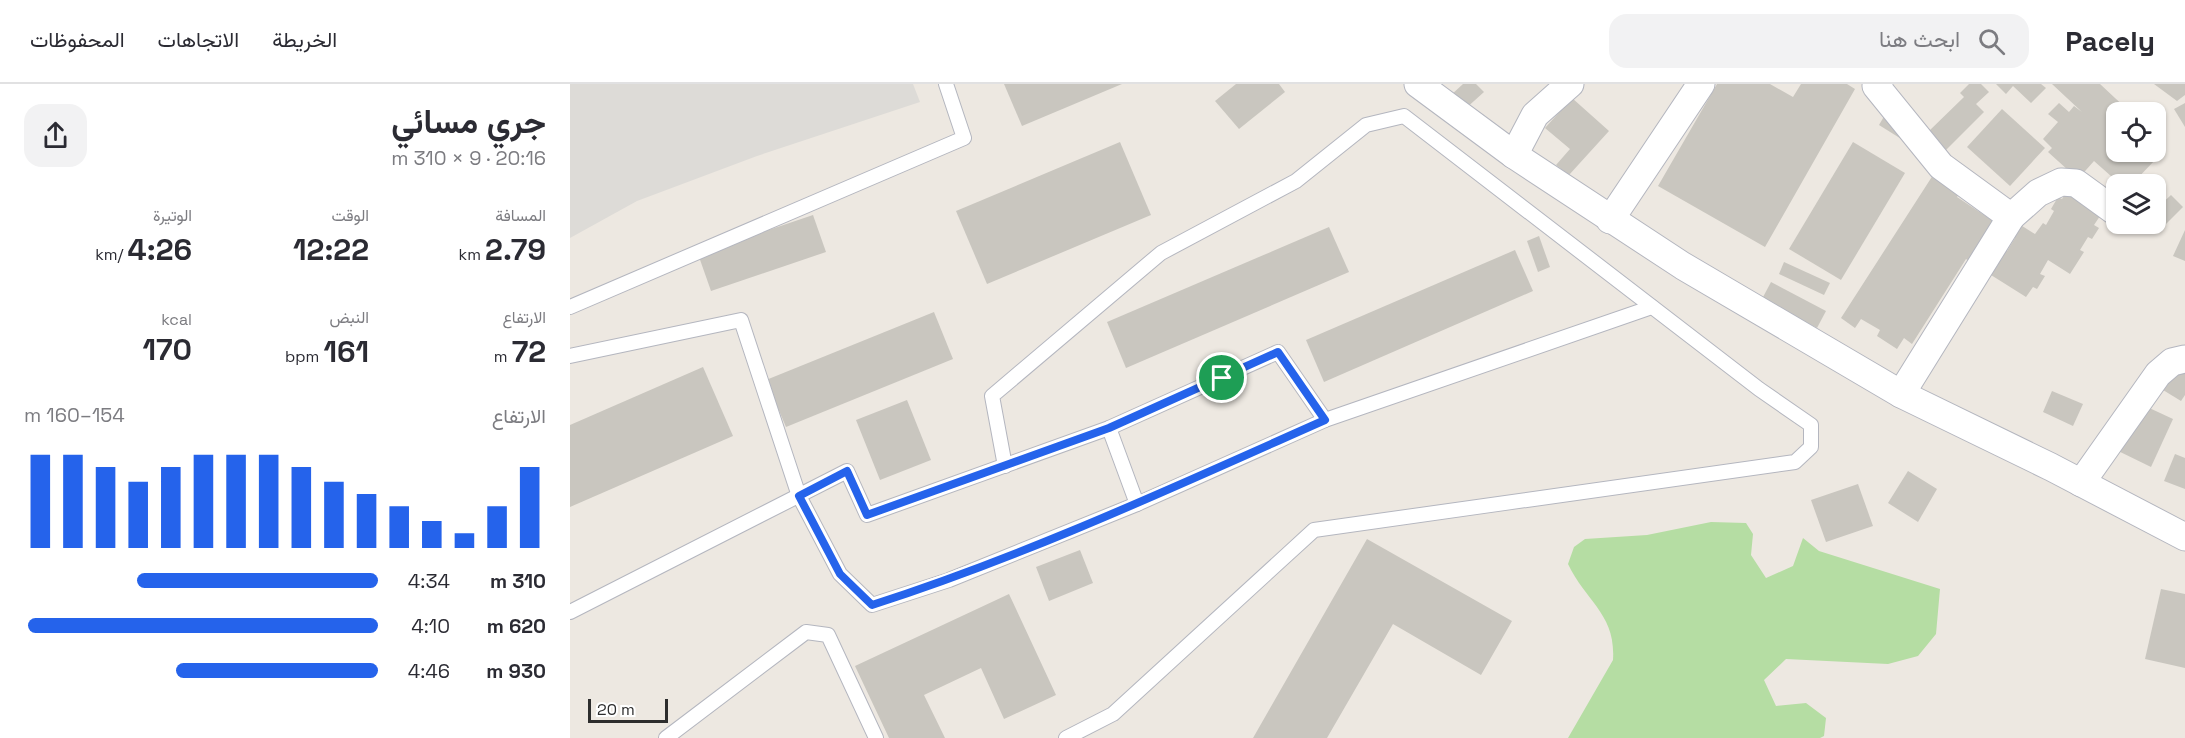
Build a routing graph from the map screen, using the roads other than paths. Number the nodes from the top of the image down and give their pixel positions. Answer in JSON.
{"nodes":[{"id":1,"x":945,"y":84,"type":"edge"},
{"id":2,"x":1418,"y":84,"type":"edge"},
{"id":3,"x":1570,"y":84,"type":"edge"},
{"id":4,"x":1701,"y":84,"type":"edge"},
{"id":5,"x":1875,"y":85,"type":"edge"},
{"id":6,"x":1514,"y":155,"type":"junction"},
{"id":7,"x":2106,"y":205,"type":"edge"},
{"id":8,"x":2011,"y":217,"type":"junction"},
{"id":9,"x":1610,"y":220,"type":"junction"},
{"id":10,"x":570,"y":307,"type":"edge"},
{"id":11,"x":1652,"y":307,"type":"junction"},
{"id":12,"x":570,"y":356,"type":"edge"},
{"id":13,"x":2185,"y":359,"type":"edge"},
{"id":14,"x":1901,"y":394,"type":"junction"},
{"id":15,"x":1325,"y":420,"type":"junction"},
{"id":16,"x":1109,"y":428,"type":"junction"},
{"id":17,"x":1005,"y":466,"type":"junction"},
{"id":18,"x":2081,"y":483,"type":"junction"},
{"id":19,"x":799,"y":496,"type":"junction"},
{"id":20,"x":1137,"y":504,"type":"junction"},
{"id":21,"x":2185,"y":537,"type":"edge"},
{"id":22,"x":570,"y":612,"type":"edge"},
{"id":23,"x":666,"y":738,"type":"edge"},
{"id":24,"x":876,"y":738,"type":"edge"},
{"id":25,"x":1066,"y":738,"type":"edge"}],
"edges":[{"from":1,"to":10,"type":"lane"},
{"from":2,"to":6,"type":"street"},
{"from":3,"to":6,"type":"street"},
{"from":4,"to":9,"type":"street"},
{"from":5,"to":8,"type":"street"},
{"from":6,"to":9,"type":"street"},
{"from":7,"to":8,"type":"street"},
{"from":8,"to":14,"type":"street"},
{"from":9,"to":14,"type":"street"},
{"from":11,"to":15,"type":"lane"},
{"from":11,"to":17,"type":"lane"},
{"from":11,"to":25,"type":"lane"},
{"from":12,"to":19,"type":"lane"},
{"from":13,"to":18,"type":"street"},
{"from":14,"to":18,"type":"street"},
{"from":15,"to":16,"type":"lane"},
{"from":15,"to":20,"type":"lane"},
{"from":16,"to":17,"type":"lane"},
{"from":16,"to":20,"type":"lane"},
{"from":17,"to":19,"type":"lane"},
{"from":18,"to":21,"type":"street"},
{"from":19,"to":20,"type":"lane"},
{"from":19,"to":22,"type":"lane"},
{"from":23,"to":24,"type":"lane"}]}
